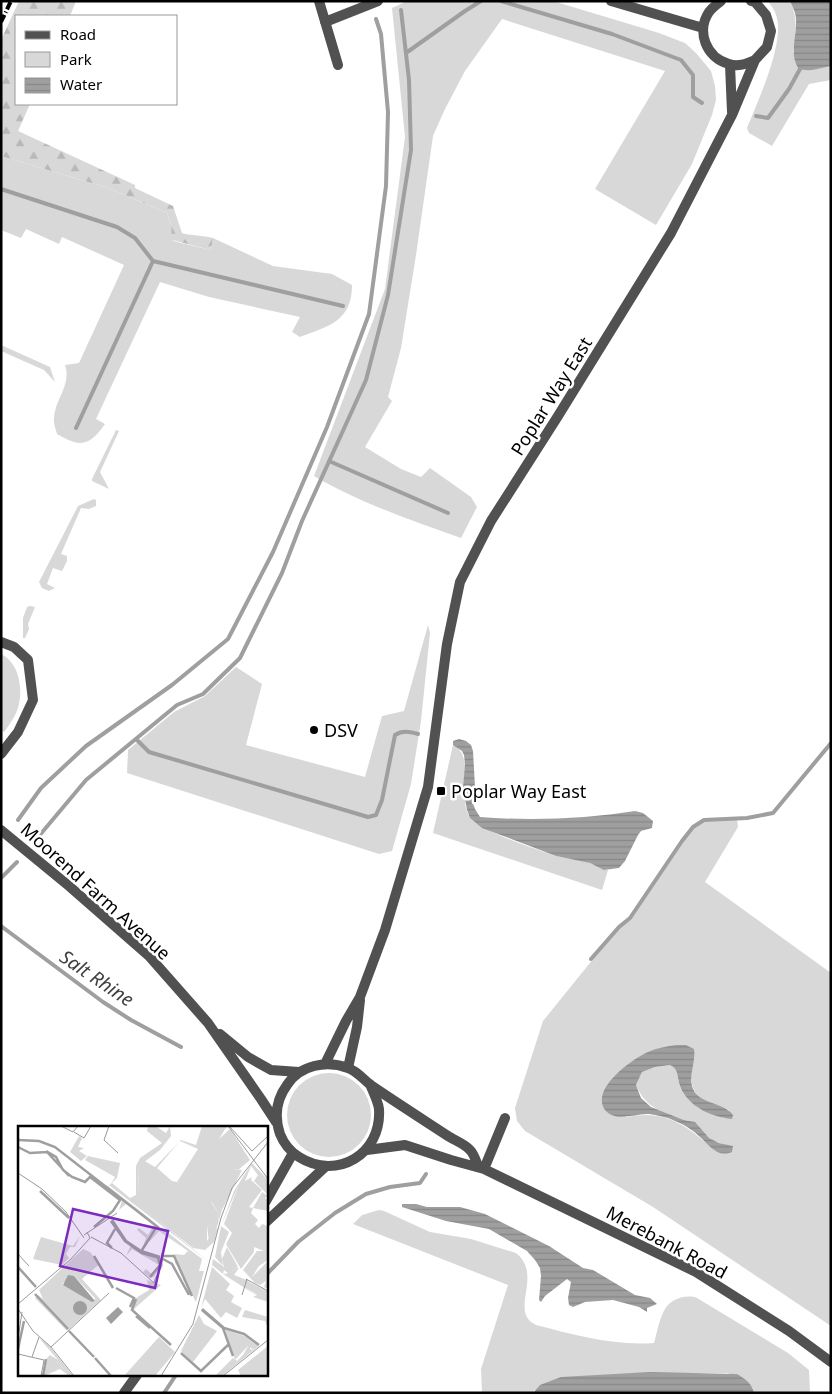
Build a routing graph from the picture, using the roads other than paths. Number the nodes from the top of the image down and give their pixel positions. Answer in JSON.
{"nodes":[{"id":1,"x":319,"y":1,"type":"edge"},
{"id":2,"x":378,"y":1,"type":"edge"},
{"id":3,"x":611,"y":1,"type":"edge"},
{"id":4,"x":721,"y":1,"type":"edge"},
{"id":5,"x":751,"y":1,"type":"edge"},
{"id":6,"x":325,"y":22,"type":"junction"},
{"id":7,"x":703,"y":28,"type":"junction"},
{"id":8,"x":755,"y":60,"type":"junction"},
{"id":9,"x":338,"y":65,"type":"dead end"},
{"id":10,"x":730,"y":65,"type":"junction"},
{"id":11,"x":732,"y":115,"type":"junction"},
{"id":12,"x":1,"y":642,"type":"edge"},
{"id":13,"x":1,"y":754,"type":"edge"},
{"id":14,"x":1,"y":830,"type":"edge"},
{"id":15,"x":360,"y":997,"type":"junction"},
{"id":16,"x":208,"y":1023,"type":"junction"},
{"id":17,"x":325,"y":1064,"type":"junction"},
{"id":18,"x":348,"y":1068,"type":"junction"},
{"id":19,"x":299,"y":1072,"type":"junction"},
{"id":20,"x":370,"y":1084,"type":"junction"},
{"id":21,"x":505,"y":1118,"type":"dead end"},
{"id":22,"x":277,"y":1123,"type":"junction"},
{"id":23,"x":367,"y":1150,"type":"junction"},
{"id":24,"x":293,"y":1153,"type":"junction"},
{"id":25,"x":325,"y":1167,"type":"junction"},
{"id":26,"x":481,"y":1168,"type":"junction"},
{"id":27,"x":268,"y":1197,"type":"edge"},
{"id":28,"x":268,"y":1220,"type":"edge"},
{"id":29,"x":831,"y":1362,"type":"edge"},
{"id":30,"x":136,"y":1376,"type":"edge"},
{"id":31,"x":124,"y":1393,"type":"edge"}],
"edges":[{"from":1,"to":6,"type":"street"},
{"from":2,"to":6,"type":"street"},
{"from":3,"to":7,"type":"street"},
{"from":4,"to":7,"type":"street"},
{"from":5,"to":8,"type":"street","name":"Poplar Way East"},
{"from":6,"to":9,"type":"street"},
{"from":7,"to":10,"type":"street"},
{"from":8,"to":10,"type":"street"},
{"from":8,"to":11,"type":"street","name":"Poplar Way East"},
{"from":10,"to":11,"type":"street","name":"Poplar Way East"},
{"from":11,"to":15,"type":"street","name":"Poplar Way East"},
{"from":12,"to":13,"type":"street"},
{"from":14,"to":16,"type":"street","name":"Moorend Farm Avenue"},
{"from":15,"to":17,"type":"street","name":"Poplar Way East"},
{"from":15,"to":18,"type":"street","name":"Poplar Way East"},
{"from":16,"to":19,"type":"street","name":"Moorend Farm Avenue"},
{"from":16,"to":22,"type":"street","name":"Moorend Farm Avenue"},
{"from":17,"to":18,"type":"street"},
{"from":17,"to":19,"type":"street"},
{"from":18,"to":20,"type":"street"},
{"from":19,"to":22,"type":"street"},
{"from":20,"to":23,"type":"street"},
{"from":20,"to":26,"type":"street"},
{"from":21,"to":26,"type":"street"},
{"from":22,"to":24,"type":"street"},
{"from":23,"to":25,"type":"street"},
{"from":23,"to":26,"type":"street","name":"Merebank Road"},
{"from":24,"to":25,"type":"street"},
{"from":24,"to":27,"type":"street"},
{"from":25,"to":28,"type":"street"},
{"from":26,"to":29,"type":"street","name":"Merebank Road"},
{"from":30,"to":31,"type":"street"}]}
